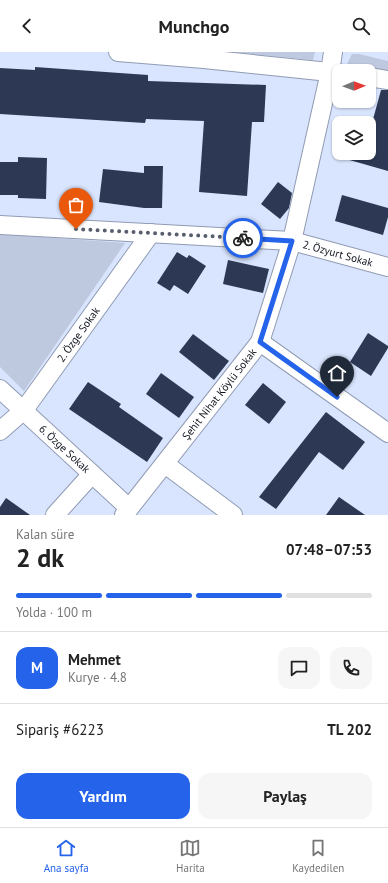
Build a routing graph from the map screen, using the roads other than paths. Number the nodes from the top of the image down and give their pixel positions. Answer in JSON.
{"nodes":[{"id":1,"x":118,"y":52,"type":"edge"},
{"id":2,"x":333,"y":52,"type":"edge"},
{"id":3,"x":334,"y":64,"type":"edge"},
{"id":4,"x":332,"y":72,"type":"edge"},
{"id":5,"x":376,"y":78,"type":"edge"},
{"id":6,"x":388,"y":80,"type":"edge"},
{"id":7,"x":332,"y":84,"type":"edge"},
{"id":8,"x":0,"y":225,"type":"edge"},
{"id":9,"x":151,"y":233,"type":"junction"},
{"id":10,"x":292,"y":241,"type":"junction"},
{"id":11,"x":388,"y":267,"type":"edge"},
{"id":12,"x":260,"y":342,"type":"junction"},
{"id":13,"x":0,"y":389,"type":"edge"},
{"id":14,"x":24,"y":410,"type":"junction"},
{"id":15,"x":0,"y":431,"type":"edge"},
{"id":16,"x":388,"y":433,"type":"edge"},
{"id":17,"x":165,"y":464,"type":"junction"},
{"id":18,"x":92,"y":474,"type":"junction"},
{"id":19,"x":127,"y":512,"type":"edge"},
{"id":20,"x":55,"y":515,"type":"edge"},
{"id":21,"x":233,"y":515,"type":"edge"}],
"edges":[{"from":1,"to":4,"type":"street"},
{"from":2,"to":3,"type":"street","name":"Şehit Nihat Köylü Sokak"},
{"from":5,"to":6,"type":"street"},
{"from":7,"to":10,"type":"street","name":"Şehit Nihat Köylü Sokak"},
{"from":8,"to":9,"type":"street","name":"2. Özyurt Sokak"},
{"from":9,"to":10,"type":"street","name":"2. Özyurt Sokak"},
{"from":9,"to":14,"type":"street","name":"2. Özge Sokak"},
{"from":10,"to":11,"type":"street","name":"2. Özyurt Sokak"},
{"from":10,"to":12,"type":"street","name":"Şehit Nihat Köylü Sokak"},
{"from":12,"to":16,"type":"street"},
{"from":12,"to":17,"type":"street","name":"Şehit Nihat Köylü Sokak"},
{"from":13,"to":14,"type":"street","name":"6. Özge Sokak"},
{"from":14,"to":15,"type":"street","name":"2. Özge Sokak"},
{"from":14,"to":18,"type":"street","name":"6. Özge Sokak"},
{"from":17,"to":19,"type":"street","name":"Şehit Nihat Köylü Sokak"},
{"from":17,"to":21,"type":"street"},
{"from":18,"to":19,"type":"street","name":"6. Özge Sokak"},
{"from":18,"to":20,"type":"street"}]}
